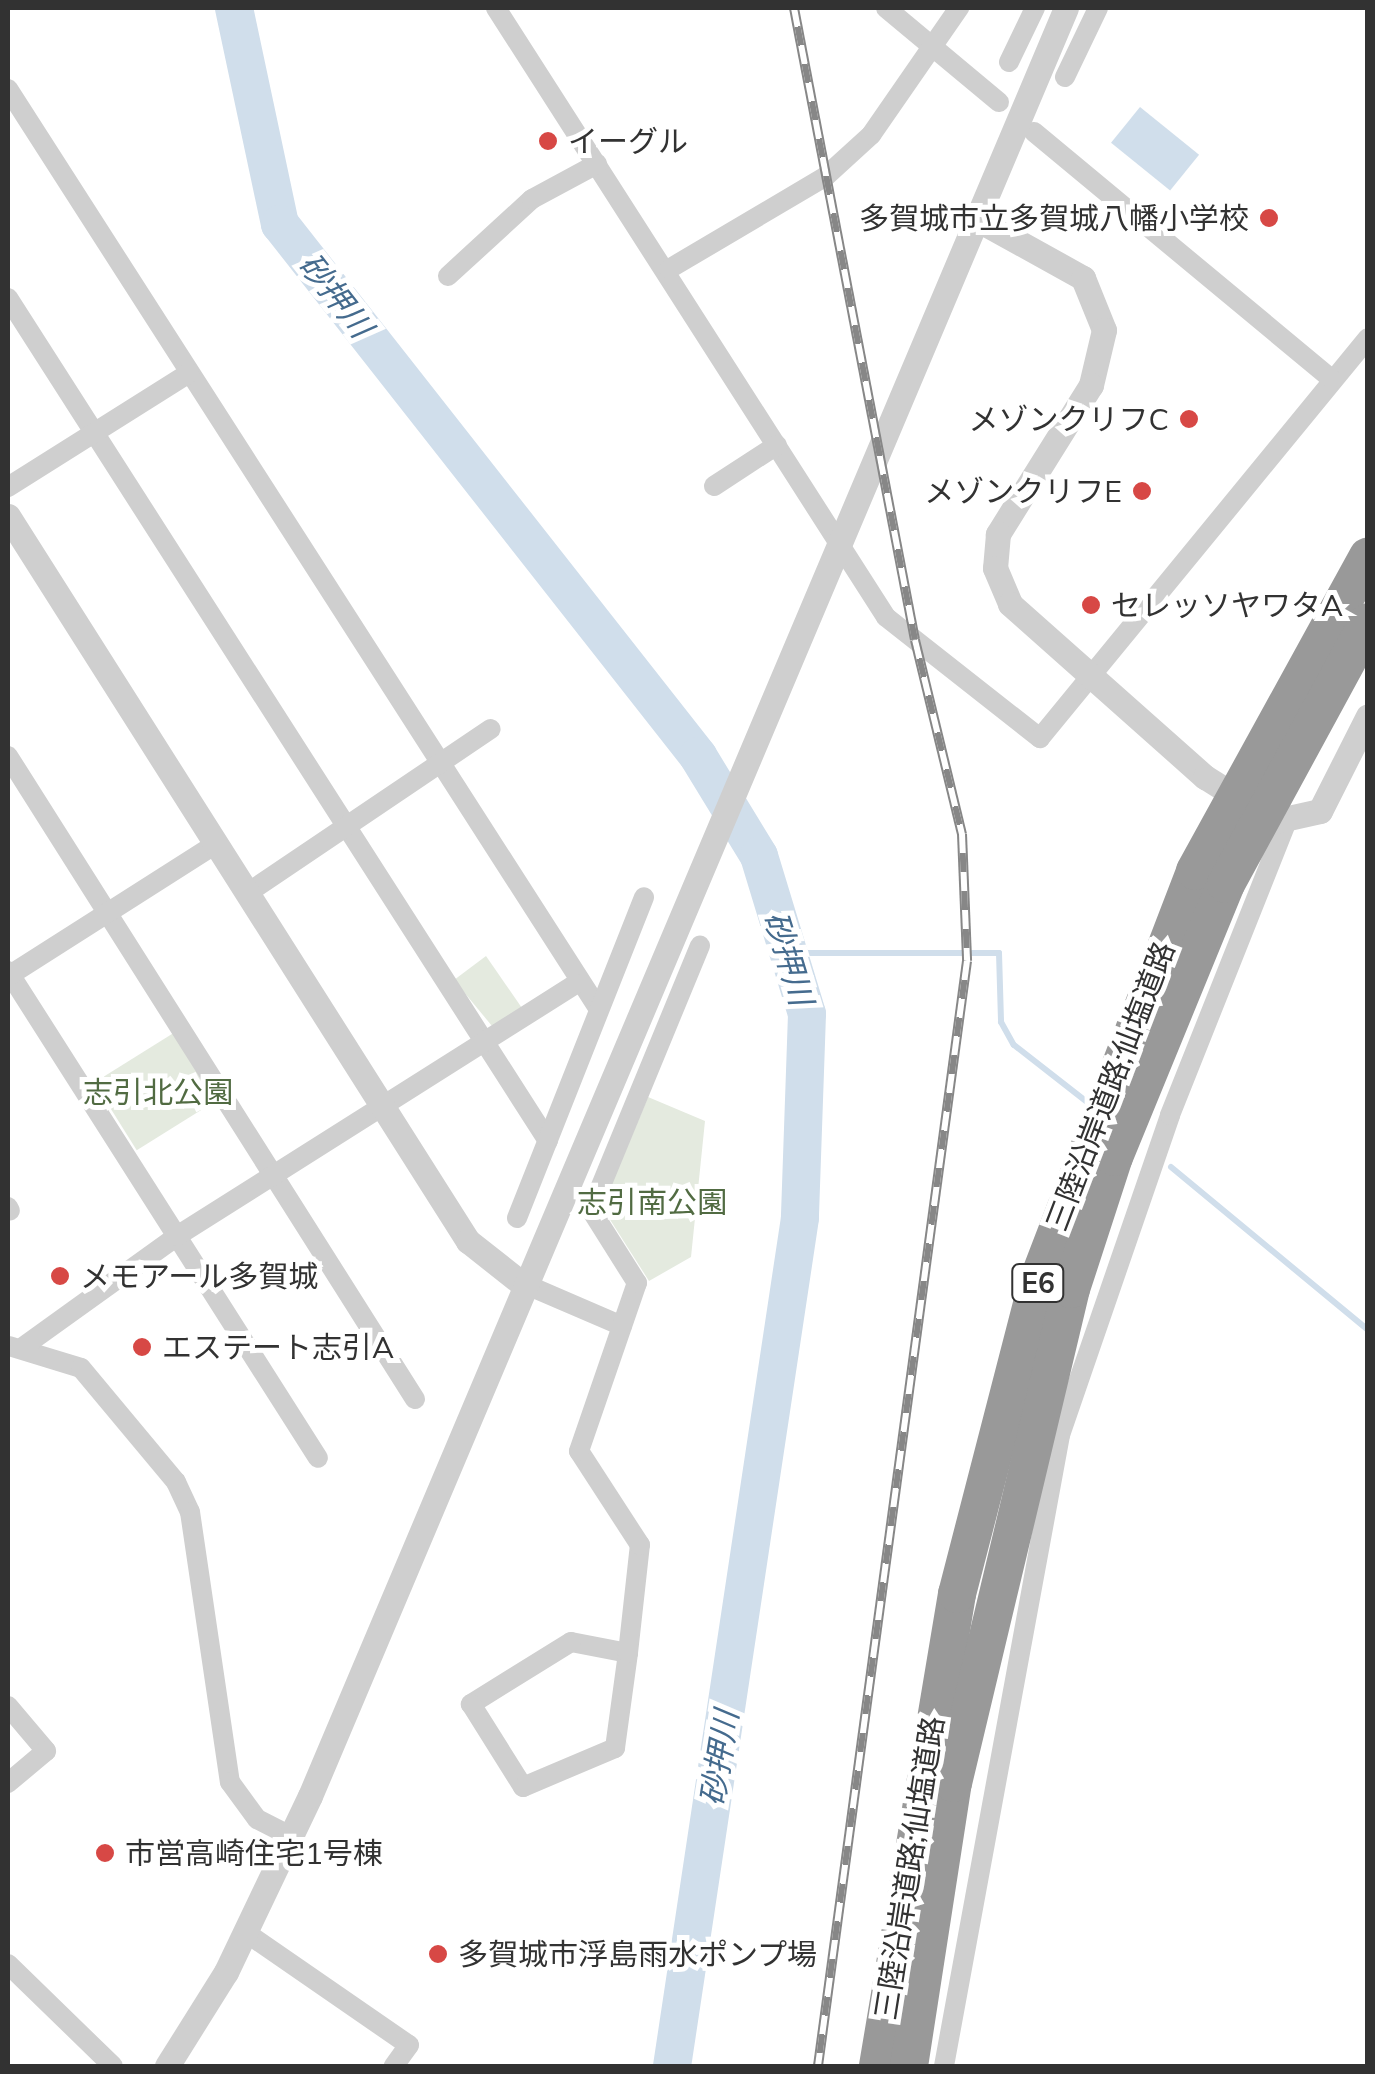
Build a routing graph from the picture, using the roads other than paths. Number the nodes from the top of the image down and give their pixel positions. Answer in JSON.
{"nodes":[{"id":1,"x":496,"y":8,"type":"edge"},
{"id":2,"x":886,"y":8,"type":"edge"},
{"id":3,"x":959,"y":8,"type":"edge"},
{"id":4,"x":1035,"y":8,"type":"edge"},
{"id":5,"x":1066,"y":8,"type":"edge"},
{"id":6,"x":1098,"y":8,"type":"edge"},
{"id":7,"x":933,"y":47,"type":"junction"},
{"id":8,"x":1009,"y":62,"type":"dead end"},
{"id":9,"x":1065,"y":77,"type":"dead end"},
{"id":10,"x":8,"y":88,"type":"edge"},
{"id":11,"x":1000,"y":102,"type":"dead end"},
{"id":12,"x":1034,"y":132,"type":"dead end"},
{"id":13,"x":597,"y":164,"type":"junction"},
{"id":14,"x":972,"y":217,"type":"junction"},
{"id":15,"x":669,"y":269,"type":"junction"},
{"id":16,"x":448,"y":276,"type":"dead end"},
{"id":17,"x":8,"y":298,"type":"edge"},
{"id":18,"x":1368,"y":338,"type":"edge"},
{"id":19,"x":189,"y":372,"type":"junction"},
{"id":20,"x":1333,"y":380,"type":"junction"},
{"id":21,"x":92,"y":433,"type":"junction"},
{"id":22,"x":777,"y":445,"type":"junction"},
{"id":23,"x":714,"y":486,"type":"dead end"},
{"id":24,"x":8,"y":487,"type":"edge"},
{"id":25,"x":8,"y":516,"type":"edge"},
{"id":26,"x":1368,"y":556,"type":"edge"},
{"id":27,"x":1368,"y":622,"type":"edge"},
{"id":28,"x":1088,"y":680,"type":"junction"},
{"id":29,"x":1368,"y":716,"type":"edge"},
{"id":30,"x":491,"y":729,"type":"dead end"},
{"id":31,"x":8,"y":756,"type":"edge"},
{"id":32,"x":438,"y":764,"type":"junction"},
{"id":33,"x":1288,"y":821,"type":"junction"},
{"id":34,"x":348,"y":827,"type":"junction"},
{"id":35,"x":214,"y":845,"type":"junction"},
{"id":36,"x":246,"y":894,"type":"junction"},
{"id":37,"x":644,"y":897,"type":"dead end"},
{"id":38,"x":107,"y":912,"type":"junction"},
{"id":39,"x":700,"y":946,"type":"dead end"},
{"id":40,"x":9,"y":973,"type":"edge"},
{"id":41,"x":576,"y":984,"type":"junction"},
{"id":42,"x":598,"y":1008,"type":"junction"},
{"id":43,"x":483,"y":1043,"type":"junction"},
{"id":44,"x":383,"y":1106,"type":"junction"},
{"id":45,"x":548,"y":1142,"type":"junction"},
{"id":46,"x":276,"y":1173,"type":"junction"},
{"id":47,"x":517,"y":1218,"type":"dead end"},
{"id":48,"x":176,"y":1236,"type":"junction"},
{"id":49,"x":520,"y":1282,"type":"junction"},
{"id":50,"x":622,"y":1326,"type":"junction"},
{"id":51,"x":14,"y":1347,"type":"edge"},
{"id":52,"x":415,"y":1398,"type":"dead end"},
{"id":53,"x":318,"y":1458,"type":"dead end"},
{"id":54,"x":628,"y":1653,"type":"junction"},
{"id":55,"x":8,"y":1706,"type":"edge"},
{"id":56,"x":8,"y":1783,"type":"edge"},
{"id":57,"x":291,"y":1836,"type":"junction"},
{"id":58,"x":245,"y":1932,"type":"junction"},
{"id":59,"x":8,"y":1964,"type":"edge"},
{"id":60,"x":113,"y":2066,"type":"edge"},
{"id":61,"x":167,"y":2066,"type":"edge"},
{"id":62,"x":394,"y":2066,"type":"edge"},
{"id":63,"x":878,"y":2066,"type":"edge"},
{"id":64,"x":909,"y":2066,"type":"edge"},
{"id":65,"x":944,"y":2066,"type":"edge"}],
"edges":[{"from":1,"to":13,"type":"street"},
{"from":2,"to":7,"type":"street"},
{"from":3,"to":7,"type":"street"},
{"from":4,"to":8,"type":"street"},
{"from":5,"to":14,"type":"street"},
{"from":6,"to":9,"type":"street"},
{"from":7,"to":11,"type":"street"},
{"from":7,"to":15,"type":"street"},
{"from":10,"to":19,"type":"street"},
{"from":12,"to":20,"type":"street"},
{"from":13,"to":15,"type":"street"},
{"from":13,"to":16,"type":"street"},
{"from":14,"to":28,"type":"street"},
{"from":14,"to":49,"type":"street"},
{"from":15,"to":22,"type":"street"},
{"from":17,"to":21,"type":"street"},
{"from":18,"to":20,"type":"street"},
{"from":19,"to":21,"type":"street"},
{"from":19,"to":32,"type":"street"},
{"from":20,"to":28,"type":"street"},
{"from":21,"to":24,"type":"street"},
{"from":21,"to":34,"type":"street"},
{"from":22,"to":23,"type":"street"},
{"from":22,"to":28,"type":"street"},
{"from":25,"to":35,"type":"street"},
{"from":26,"to":63,"type":"highway","name":"三陸沿岸道路;仙塩道路","number":"E6"},
{"from":27,"to":64,"type":"highway","name":"三陸沿岸道路;仙塩道路","number":"E6"},
{"from":28,"to":33,"type":"street"},
{"from":29,"to":33,"type":"street"},
{"from":30,"to":32,"type":"street"},
{"from":31,"to":38,"type":"street"},
{"from":32,"to":34,"type":"street"},
{"from":32,"to":41,"type":"street"},
{"from":33,"to":65,"type":"street"},
{"from":34,"to":36,"type":"street"},
{"from":34,"to":43,"type":"street"},
{"from":35,"to":36,"type":"street"},
{"from":35,"to":38,"type":"street"},
{"from":36,"to":44,"type":"street"},
{"from":37,"to":42,"type":"street"},
{"from":38,"to":40,"type":"street"},
{"from":38,"to":46,"type":"street"},
{"from":39,"to":50,"type":"street"},
{"from":40,"to":48,"type":"street"},
{"from":41,"to":42,"type":"street"},
{"from":41,"to":43,"type":"street"},
{"from":42,"to":45,"type":"street"},
{"from":43,"to":44,"type":"street"},
{"from":43,"to":45,"type":"street"},
{"from":44,"to":46,"type":"street"},
{"from":44,"to":49,"type":"street"},
{"from":45,"to":47,"type":"street"},
{"from":46,"to":48,"type":"street"},
{"from":46,"to":52,"type":"street"},
{"from":48,"to":51,"type":"street"},
{"from":48,"to":53,"type":"street"},
{"from":49,"to":50,"type":"street"},
{"from":49,"to":57,"type":"street"},
{"from":50,"to":54,"type":"street"},
{"from":51,"to":57,"type":"street"},
{"from":54,"to":54,"type":"street"},
{"from":55,"to":56,"type":"street"},
{"from":57,"to":58,"type":"street"},
{"from":58,"to":61,"type":"street"},
{"from":58,"to":62,"type":"street"},
{"from":59,"to":60,"type":"street"}]}
